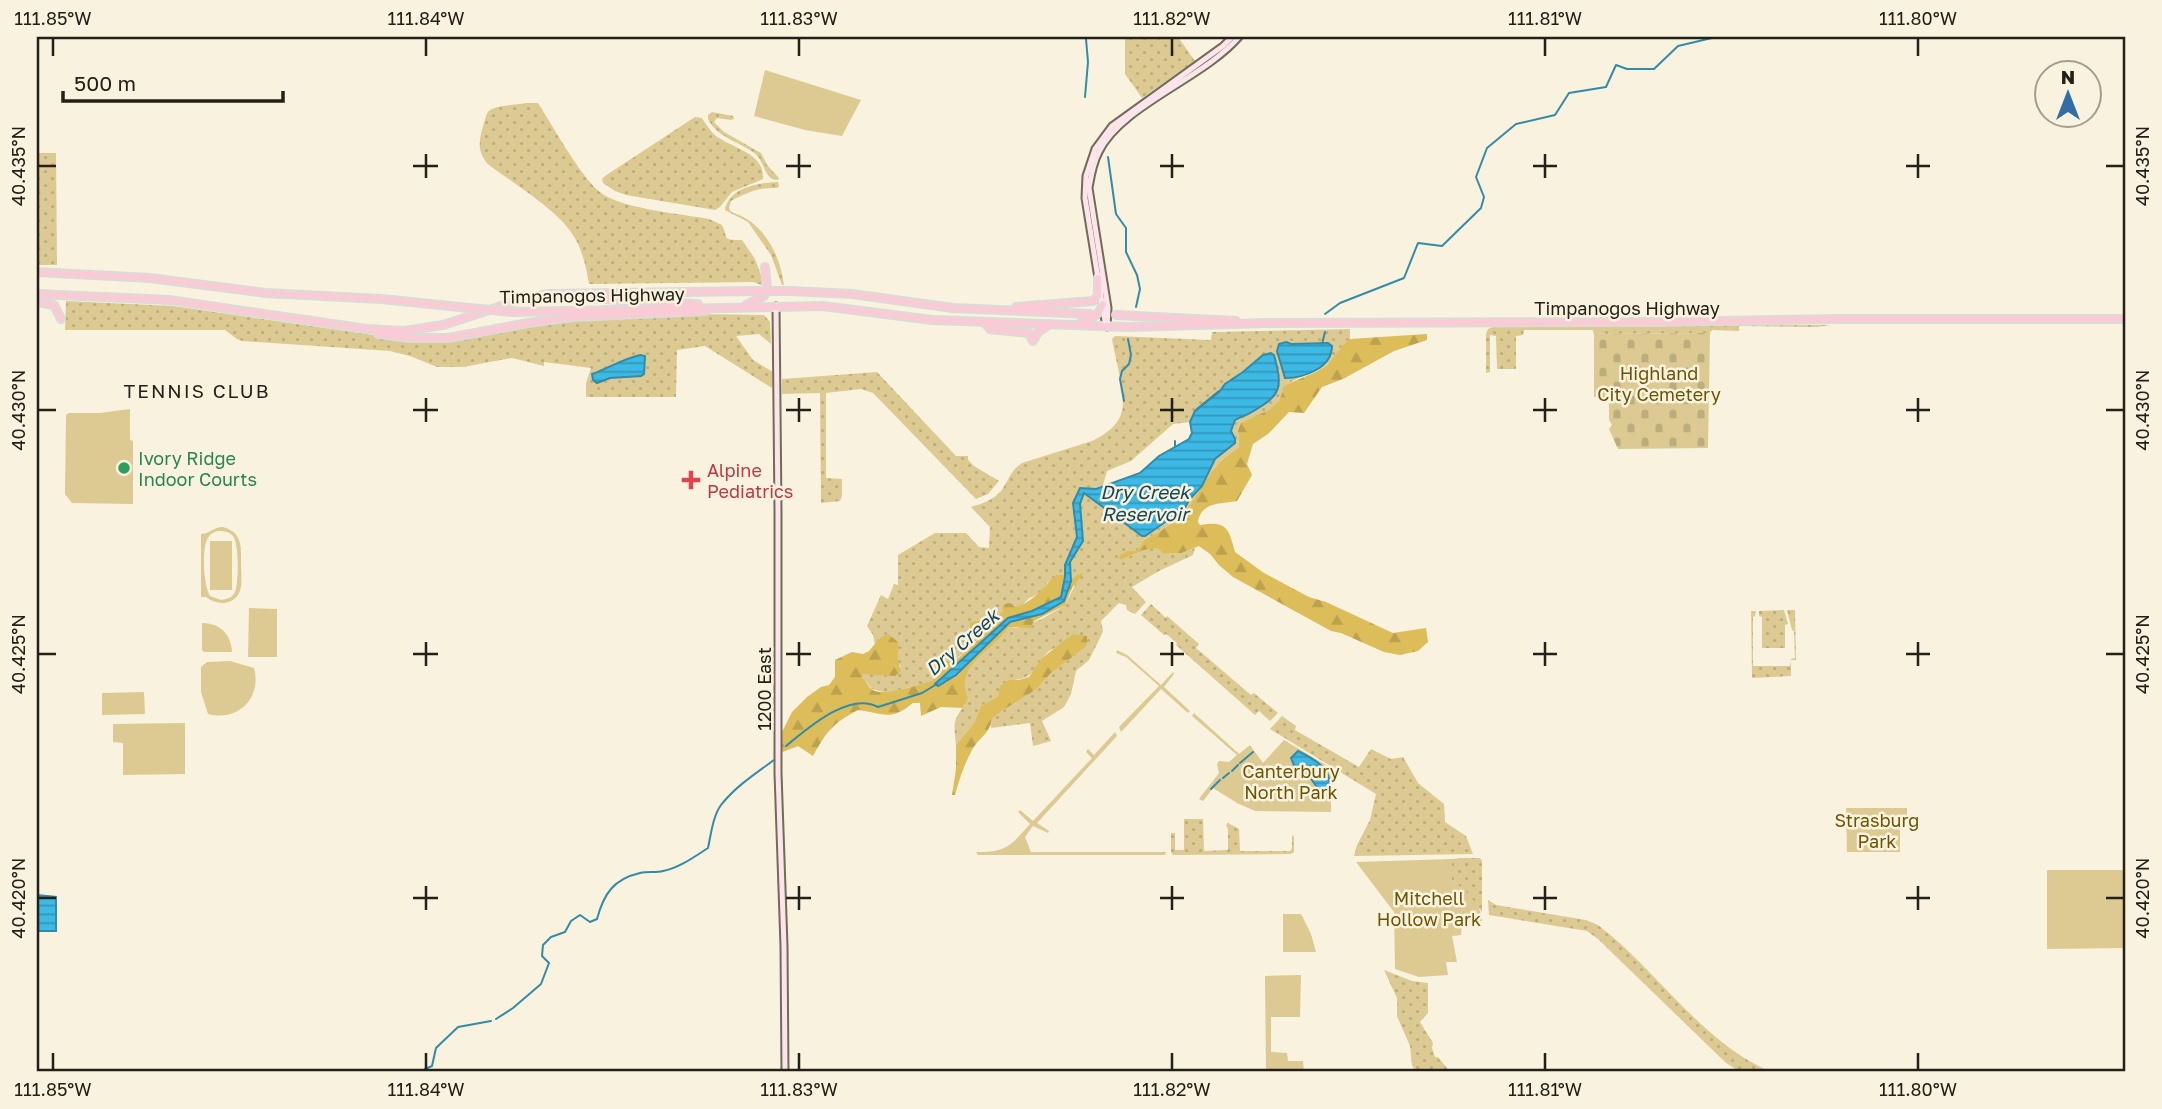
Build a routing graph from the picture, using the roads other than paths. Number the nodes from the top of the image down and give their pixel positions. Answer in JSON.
{"nodes":[{"id":1,"x":1232,"y":37,"type":"edge"},
{"id":2,"x":1239,"y":37,"type":"edge"},
{"id":3,"x":765,"y":267,"type":"dead end"},
{"id":4,"x":37,"y":272,"type":"edge"},
{"id":5,"x":1098,"y":278,"type":"junction"},
{"id":6,"x":71,"y":296,"type":"junction"},
{"id":7,"x":37,"y":298,"type":"edge"},
{"id":8,"x":508,"y":304,"type":"junction"},
{"id":9,"x":1103,"y":304,"type":"junction"},
{"id":10,"x":776,"y":306,"type":"junction"},
{"id":11,"x":734,"y":307,"type":"junction"},
{"id":12,"x":743,"y":307,"type":"junction"},
{"id":13,"x":976,"y":310,"type":"junction"},
{"id":14,"x":1090,"y":314,"type":"dead end"},
{"id":15,"x":1116,"y":315,"type":"dead end"},
{"id":16,"x":61,"y":318,"type":"dead end"},
{"id":17,"x":2125,"y":319,"type":"edge"},
{"id":18,"x":984,"y":322,"type":"junction"},
{"id":19,"x":1266,"y":323,"type":"junction"},
{"id":20,"x":1050,"y":324,"type":"junction"},
{"id":21,"x":1076,"y":325,"type":"junction"},
{"id":22,"x":1107,"y":327,"type":"junction"},
{"id":23,"x":785,"y":1072,"type":"edge"}],
"edges":[{"from":1,"to":5,"type":"main road"},
{"from":2,"to":22,"type":"main road"},
{"from":3,"to":12,"type":"main road"},
{"from":4,"to":11,"type":"main road","name":"Timpanogos Highway","bridge":true},
{"from":5,"to":9,"type":"main road"},
{"from":5,"to":13,"type":"main road"},
{"from":6,"to":7,"type":"main road"},
{"from":6,"to":8,"type":"main road"},
{"from":6,"to":11,"type":"main road"},
{"from":7,"to":16,"type":"main road"},
{"from":8,"to":11,"type":"main road"},
{"from":8,"to":13,"type":"main road","bridge":true},
{"from":9,"to":21,"type":"main road"},
{"from":9,"to":22,"type":"main road"},
{"from":10,"to":12,"type":"main road","name":"Timpanogos Highway"},
{"from":10,"to":18,"type":"main road","name":"Timpanogos Highway"},
{"from":10,"to":23,"type":"main road","name":"1200 East"},
{"from":11,"to":12,"type":"main road","name":"Timpanogos Highway"},
{"from":13,"to":14,"type":"main road"},
{"from":15,"to":19,"type":"main road"},
{"from":17,"to":19,"type":"main road","name":"Timpanogos Highway"},
{"from":18,"to":20,"type":"main road","name":"Timpanogos Highway"},
{"from":18,"to":20,"type":"main road"},
{"from":19,"to":22,"type":"main road","name":"Timpanogos Highway"},
{"from":20,"to":21,"type":"main road","name":"Timpanogos Highway"},
{"from":21,"to":22,"type":"main road","name":"Timpanogos Highway"}]}
